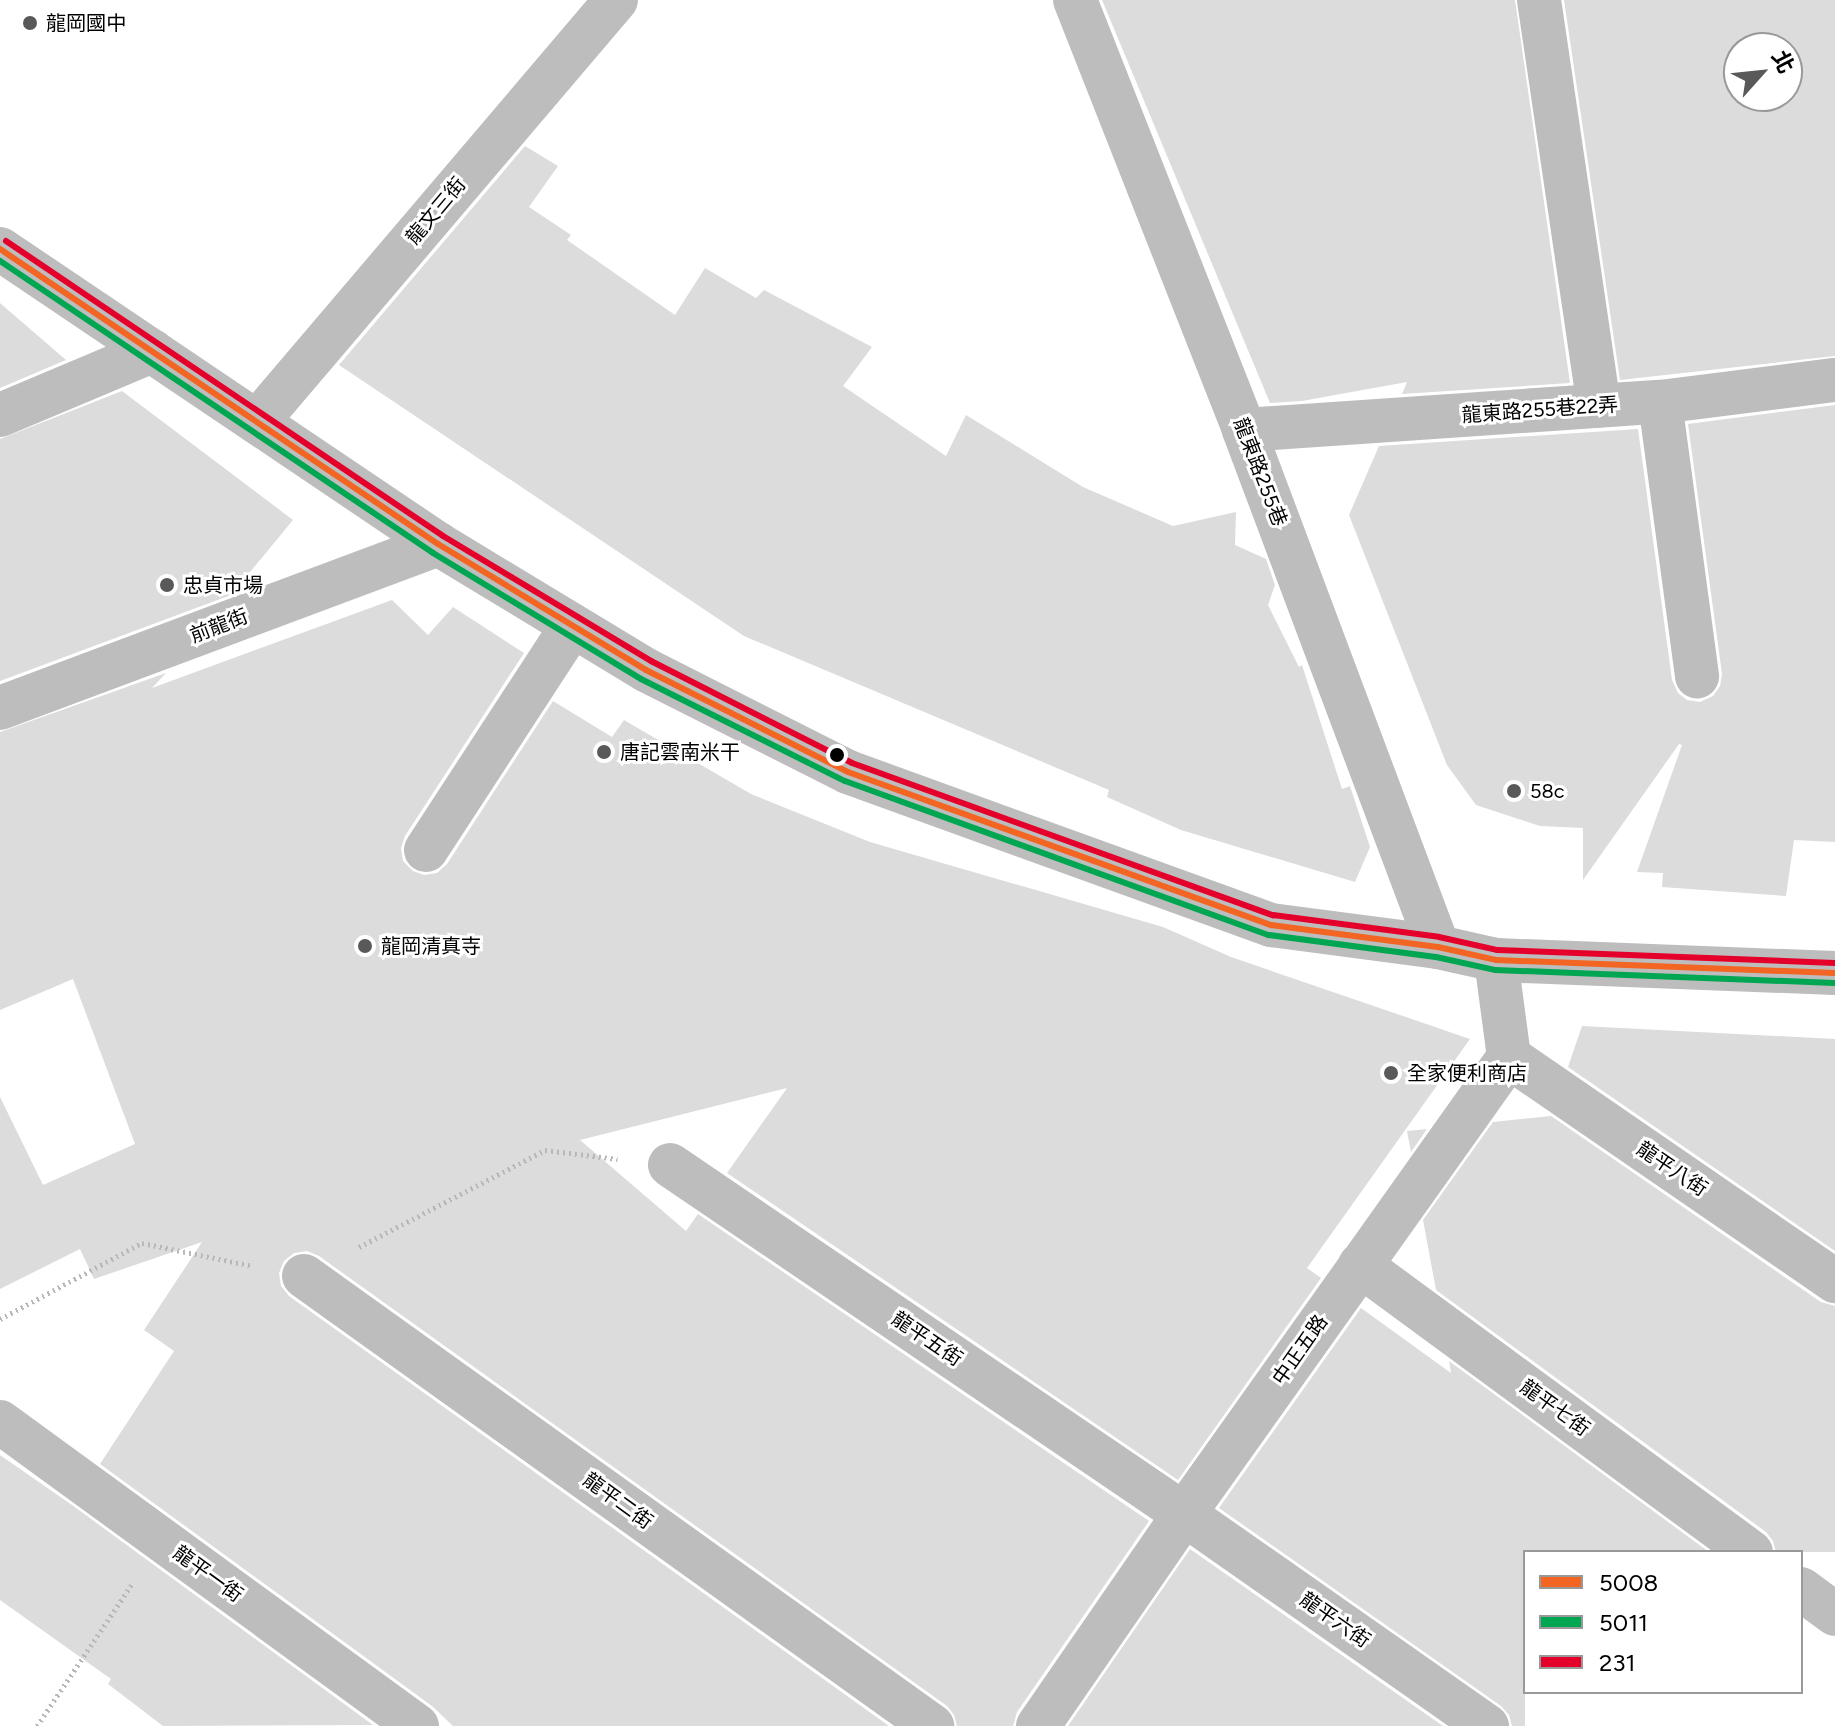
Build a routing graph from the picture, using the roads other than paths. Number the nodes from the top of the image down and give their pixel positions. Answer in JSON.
{"nodes":[{"id":1,"x":616,"y":0,"type":"edge"},
{"id":2,"x":1075,"y":0,"type":"edge"},
{"id":3,"x":1539,"y":0,"type":"edge"},
{"id":4,"x":0,"y":249,"type":"edge"},
{"id":5,"x":152,"y":351,"type":"junction"},
{"id":6,"x":1835,"y":380,"type":"edge"},
{"id":7,"x":1660,"y":402,"type":"junction"},
{"id":8,"x":1599,"y":406,"type":"junction"},
{"id":9,"x":0,"y":415,"type":"edge"},
{"id":10,"x":257,"y":422,"type":"junction"},
{"id":11,"x":1244,"y":430,"type":"junction"},
{"id":12,"x":438,"y":544,"type":"junction"},
{"id":13,"x":572,"y":626,"type":"junction"},
{"id":14,"x":1697,"y":677,"type":"dead end"},
{"id":15,"x":0,"y":708,"type":"edge"},
{"id":16,"x":426,"y":850,"type":"dead end"},
{"id":17,"x":1438,"y":947,"type":"junction"},
{"id":18,"x":1496,"y":960,"type":"junction"},
{"id":19,"x":1835,"y":973,"type":"edge"},
{"id":20,"x":1509,"y":1057,"type":"junction"},
{"id":21,"x":670,"y":1165,"type":"dead end"},
{"id":22,"x":1360,"y":1265,"type":"junction"},
{"id":23,"x":304,"y":1276,"type":"dead end"},
{"id":24,"x":1835,"y":1281,"type":"edge"},
{"id":25,"x":0,"y":1422,"type":"edge"},
{"id":26,"x":1184,"y":1514,"type":"junction"},
{"id":27,"x":1748,"y":1550,"type":"edge"},
{"id":28,"x":1803,"y":1590,"type":"edge"},
{"id":29,"x":1835,"y":1614,"type":"edge"},
{"id":30,"x":417,"y":1726,"type":"edge"},
{"id":31,"x":932,"y":1726,"type":"edge"},
{"id":32,"x":1038,"y":1726,"type":"edge"},
{"id":33,"x":1487,"y":1726,"type":"edge"}],
"edges":[{"from":1,"to":10,"type":"street","name":"龍文三街"},
{"from":2,"to":11,"type":"street","name":"龍東路255巷"},
{"from":3,"to":8,"type":"street"},
{"from":4,"to":5,"type":"street"},
{"from":5,"to":9,"type":"street"},
{"from":5,"to":10,"type":"street"},
{"from":6,"to":7,"type":"street","name":"龍東路255巷22弄"},
{"from":7,"to":8,"type":"street","name":"龍東路255巷22弄"},
{"from":7,"to":14,"type":"street"},
{"from":8,"to":11,"type":"street","name":"龍東路255巷22弄"},
{"from":10,"to":12,"type":"street"},
{"from":11,"to":17,"type":"street","name":"龍東路255巷"},
{"from":12,"to":13,"type":"street"},
{"from":12,"to":15,"type":"street","name":"前龍街"},
{"from":13,"to":16,"type":"street"},
{"from":13,"to":17,"type":"street"},
{"from":17,"to":18,"type":"street"},
{"from":18,"to":19,"type":"street"},
{"from":18,"to":20,"type":"street"},
{"from":20,"to":22,"type":"street","name":"中正五路"},
{"from":20,"to":24,"type":"street","name":"龍平八街"},
{"from":21,"to":26,"type":"street","name":"龍平五街"},
{"from":22,"to":26,"type":"street","name":"中正五路"},
{"from":22,"to":27,"type":"street","name":"龍平七街"},
{"from":23,"to":31,"type":"street","name":"龍平二街"},
{"from":25,"to":30,"type":"street","name":"龍平一街"},
{"from":26,"to":32,"type":"street","name":"中正五路"},
{"from":26,"to":33,"type":"street","name":"龍平六街"},
{"from":28,"to":29,"type":"street"}]}
